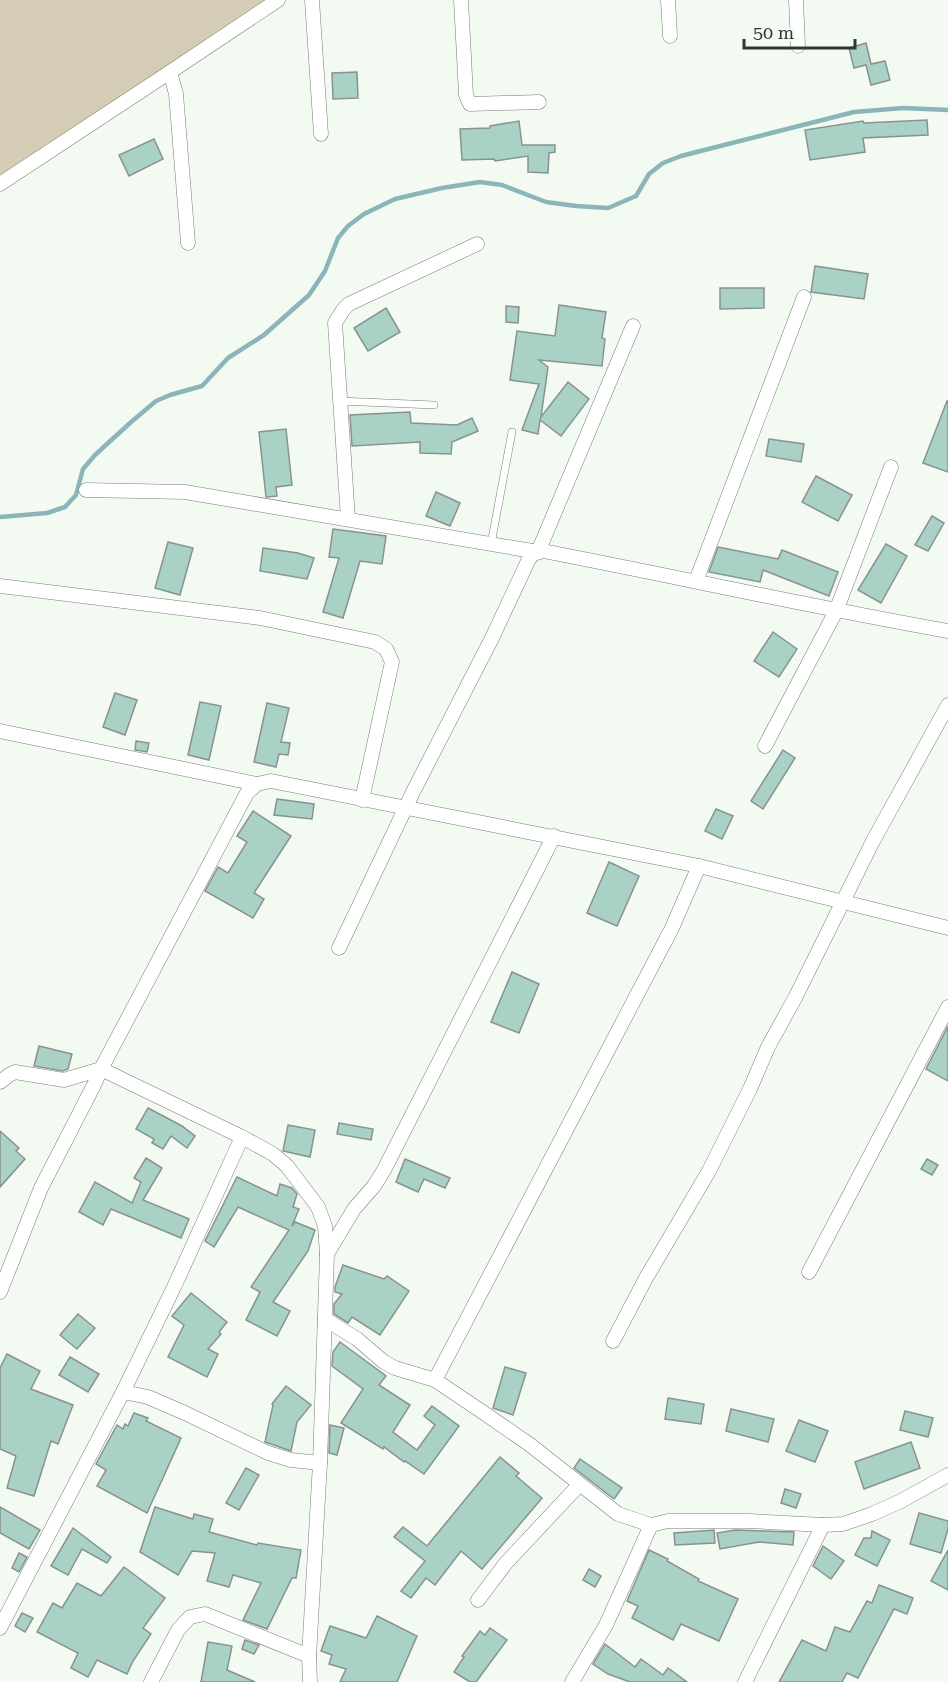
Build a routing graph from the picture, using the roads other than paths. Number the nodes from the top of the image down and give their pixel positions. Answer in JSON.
{"nodes":[{"id":1,"x":278,"y":0,"type":"edge"},
{"id":2,"x":312,"y":0,"type":"edge"},
{"id":3,"x":461,"y":0,"type":"edge"},
{"id":4,"x":668,"y":0,"type":"edge"},
{"id":5,"x":796,"y":0,"type":"edge"},
{"id":6,"x":670,"y":36,"type":"dead end"},
{"id":7,"x":798,"y":46,"type":"dead end"},
{"id":8,"x":170,"y":72,"type":"junction"},
{"id":9,"x":539,"y":102,"type":"dead end"},
{"id":10,"x":321,"y":134,"type":"dead end"},
{"id":11,"x":0,"y":184,"type":"edge"},
{"id":12,"x":188,"y":243,"type":"dead end"},
{"id":13,"x":477,"y":244,"type":"dead end"},
{"id":14,"x":804,"y":297,"type":"dead end"},
{"id":15,"x":633,"y":326,"type":"dead end"},
{"id":16,"x":339,"y":401,"type":"junction"},
{"id":17,"x":434,"y":405,"type":"dead end"},
{"id":18,"x":512,"y":432,"type":"dead end"},
{"id":19,"x":891,"y":467,"type":"dead end"},
{"id":20,"x":86,"y":490,"type":"dead end"},
{"id":21,"x":348,"y":519,"type":"junction"},
{"id":22,"x":492,"y":544,"type":"junction"},
{"id":23,"x":538,"y":552,"type":"junction"},
{"id":24,"x":696,"y":581,"type":"junction"},
{"id":25,"x":0,"y":586,"type":"edge"},
{"id":26,"x":836,"y":611,"type":"junction"},
{"id":27,"x":948,"y":631,"type":"edge"},
{"id":28,"x":948,"y":705,"type":"edge"},
{"id":29,"x":0,"y":732,"type":"edge"},
{"id":30,"x":765,"y":746,"type":"dead end"},
{"id":31,"x":257,"y":784,"type":"junction"},
{"id":32,"x":362,"y":800,"type":"junction"},
{"id":33,"x":406,"y":809,"type":"junction"},
{"id":34,"x":554,"y":836,"type":"junction"},
{"id":35,"x":699,"y":866,"type":"junction"},
{"id":36,"x":843,"y":902,"type":"junction"},
{"id":37,"x":948,"y":928,"type":"edge"},
{"id":38,"x":339,"y":948,"type":"dead end"},
{"id":39,"x":948,"y":1007,"type":"edge"},
{"id":40,"x":101,"y":1069,"type":"junction"},
{"id":41,"x":0,"y":1082,"type":"edge"},
{"id":42,"x":242,"y":1137,"type":"junction"},
{"id":43,"x":327,"y":1254,"type":"junction"},
{"id":44,"x":809,"y":1272,"type":"dead end"},
{"id":45,"x":0,"y":1292,"type":"edge"},
{"id":46,"x":325,"y":1319,"type":"junction"},
{"id":47,"x":613,"y":1341,"type":"dead end"},
{"id":48,"x":435,"y":1380,"type":"junction"},
{"id":49,"x":123,"y":1392,"type":"junction"},
{"id":50,"x":320,"y":1463,"type":"junction"},
{"id":51,"x":948,"y":1475,"type":"edge"},
{"id":52,"x":579,"y":1485,"type":"junction"},
{"id":53,"x":651,"y":1525,"type":"junction"},
{"id":54,"x":823,"y":1525,"type":"junction"},
{"id":55,"x":478,"y":1600,"type":"dead end"},
{"id":56,"x":0,"y":1628,"type":"edge"},
{"id":57,"x":309,"y":1656,"type":"junction"},
{"id":58,"x":151,"y":1682,"type":"edge"},
{"id":59,"x":310,"y":1682,"type":"edge"},
{"id":60,"x":572,"y":1682,"type":"edge"},
{"id":61,"x":745,"y":1682,"type":"edge"}],
"edges":[{"from":1,"to":8,"type":"street"},
{"from":2,"to":10,"type":"street"},
{"from":3,"to":9,"type":"street"},
{"from":4,"to":6,"type":"street"},
{"from":5,"to":7,"type":"street"},
{"from":8,"to":11,"type":"street"},
{"from":8,"to":12,"type":"street"},
{"from":13,"to":16,"type":"street"},
{"from":14,"to":24,"type":"street"},
{"from":15,"to":23,"type":"street"},
{"from":16,"to":17,"type":"lane"},
{"from":16,"to":21,"type":"street"},
{"from":18,"to":22,"type":"lane"},
{"from":19,"to":26,"type":"street"},
{"from":20,"to":21,"type":"street"},
{"from":21,"to":22,"type":"street"},
{"from":22,"to":23,"type":"street"},
{"from":23,"to":24,"type":"street"},
{"from":23,"to":33,"type":"street"},
{"from":24,"to":26,"type":"street"},
{"from":25,"to":32,"type":"street"},
{"from":26,"to":27,"type":"street"},
{"from":26,"to":30,"type":"street"},
{"from":28,"to":36,"type":"street"},
{"from":29,"to":31,"type":"street"},
{"from":31,"to":32,"type":"street"},
{"from":31,"to":40,"type":"street"},
{"from":32,"to":33,"type":"street"},
{"from":33,"to":34,"type":"street"},
{"from":33,"to":38,"type":"street"},
{"from":34,"to":35,"type":"street"},
{"from":34,"to":43,"type":"street"},
{"from":35,"to":36,"type":"street"},
{"from":35,"to":48,"type":"street"},
{"from":36,"to":37,"type":"street"},
{"from":36,"to":47,"type":"street"},
{"from":39,"to":44,"type":"street"},
{"from":40,"to":41,"type":"street"},
{"from":40,"to":42,"type":"street"},
{"from":40,"to":45,"type":"street"},
{"from":42,"to":43,"type":"street"},
{"from":42,"to":49,"type":"street"},
{"from":43,"to":46,"type":"street"},
{"from":46,"to":48,"type":"street"},
{"from":46,"to":50,"type":"street"},
{"from":48,"to":52,"type":"street"},
{"from":49,"to":50,"type":"street"},
{"from":49,"to":56,"type":"street"},
{"from":50,"to":57,"type":"street"},
{"from":51,"to":54,"type":"street"},
{"from":52,"to":53,"type":"street"},
{"from":52,"to":55,"type":"street"},
{"from":53,"to":54,"type":"street"},
{"from":53,"to":60,"type":"street"},
{"from":54,"to":61,"type":"street"},
{"from":57,"to":58,"type":"street"},
{"from":57,"to":59,"type":"street"}]}
